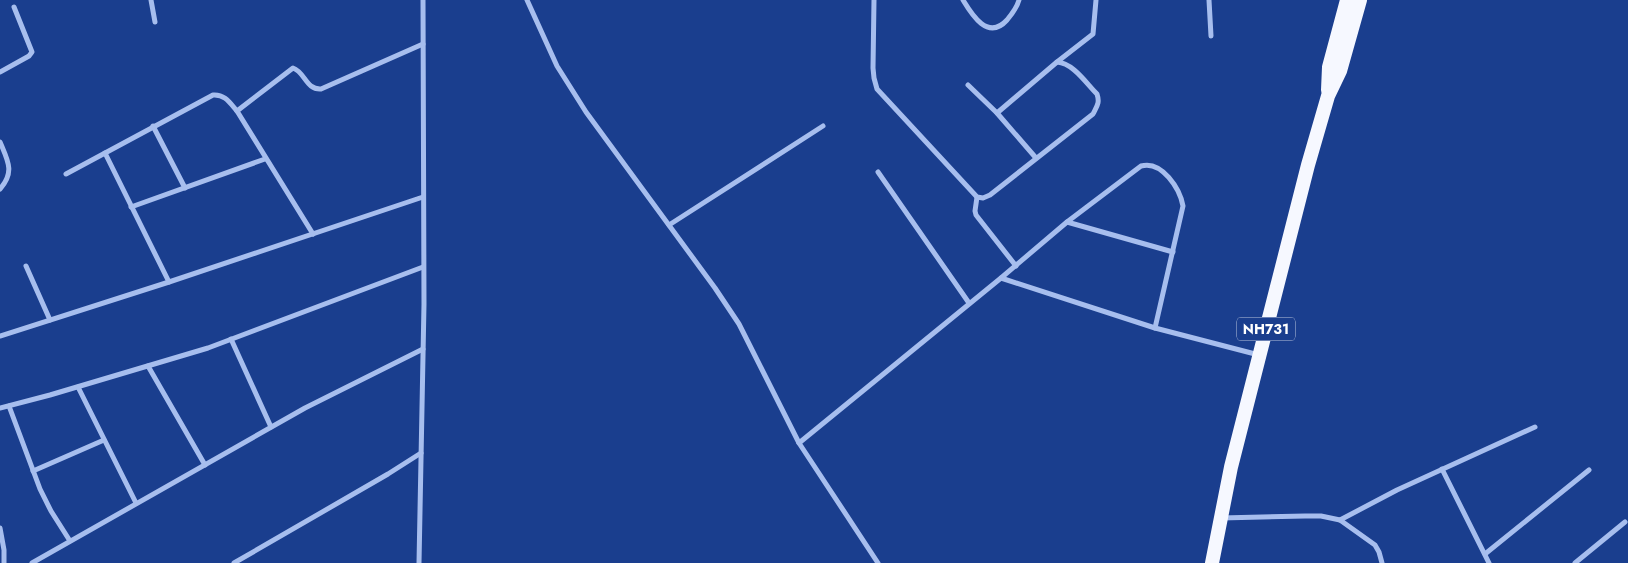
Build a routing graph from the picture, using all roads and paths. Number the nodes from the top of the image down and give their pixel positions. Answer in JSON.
{"nodes":[{"id":1,"x":151,"y":0,"type":"edge"},
{"id":2,"x":422,"y":0,"type":"edge"},
{"id":3,"x":527,"y":0,"type":"edge"},
{"id":4,"x":874,"y":0,"type":"edge"},
{"id":5,"x":963,"y":0,"type":"edge"},
{"id":6,"x":1019,"y":0,"type":"edge"},
{"id":7,"x":1096,"y":0,"type":"edge"},
{"id":8,"x":1209,"y":0,"type":"edge"},
{"id":9,"x":1347,"y":0,"type":"edge"},
{"id":10,"x":1360,"y":0,"type":"edge"},
{"id":11,"x":14,"y":7,"type":"dead end"},
{"id":12,"x":155,"y":22,"type":"dead end"},
{"id":13,"x":1211,"y":36,"type":"dead end"},
{"id":14,"x":423,"y":44,"type":"junction"},
{"id":15,"x":1056,"y":62,"type":"junction"},
{"id":16,"x":0,"y":72,"type":"edge"},
{"id":17,"x":968,"y":85,"type":"dead end"},
{"id":18,"x":1328,"y":96,"type":"junction"},
{"id":19,"x":237,"y":111,"type":"junction"},
{"id":20,"x":997,"y":113,"type":"junction"},
{"id":21,"x":154,"y":126,"type":"junction"},
{"id":22,"x":823,"y":126,"type":"dead end"},
{"id":23,"x":0,"y":142,"type":"edge"},
{"id":24,"x":105,"y":153,"type":"junction"},
{"id":25,"x":1036,"y":158,"type":"junction"},
{"id":26,"x":265,"y":159,"type":"junction"},
{"id":27,"x":878,"y":172,"type":"dead end"},
{"id":28,"x":66,"y":174,"type":"dead end"},
{"id":29,"x":185,"y":188,"type":"junction"},
{"id":30,"x":0,"y":189,"type":"edge"},
{"id":31,"x":423,"y":197,"type":"junction"},
{"id":32,"x":977,"y":197,"type":"junction"},
{"id":33,"x":131,"y":207,"type":"junction"},
{"id":34,"x":1067,"y":222,"type":"junction"},
{"id":35,"x":669,"y":225,"type":"junction"},
{"id":36,"x":313,"y":234,"type":"junction"},
{"id":37,"x":1173,"y":252,"type":"junction"},
{"id":38,"x":26,"y":266,"type":"dead end"},
{"id":39,"x":1016,"y":266,"type":"junction"},
{"id":40,"x":423,"y":267,"type":"junction"},
{"id":41,"x":1001,"y":278,"type":"junction"},
{"id":42,"x":169,"y":282,"type":"junction"},
{"id":43,"x":970,"y":304,"type":"junction"},
{"id":44,"x":50,"y":320,"type":"junction"},
{"id":45,"x":1156,"y":328,"type":"junction"},
{"id":46,"x":0,"y":336,"type":"edge"},
{"id":47,"x":232,"y":339,"type":"junction"},
{"id":48,"x":423,"y":349,"type":"junction"},
{"id":49,"x":1260,"y":355,"type":"junction"},
{"id":50,"x":148,"y":366,"type":"junction"},
{"id":51,"x":78,"y":387,"type":"junction"},
{"id":52,"x":9,"y":406,"type":"junction"},
{"id":53,"x":0,"y":408,"type":"edge"},
{"id":54,"x":1535,"y":426,"type":"dead end"},
{"id":55,"x":271,"y":427,"type":"junction"},
{"id":56,"x":104,"y":440,"type":"junction"},
{"id":57,"x":799,"y":443,"type":"junction"},
{"id":58,"x":421,"y":453,"type":"junction"},
{"id":59,"x":205,"y":465,"type":"junction"},
{"id":60,"x":1442,"y":469,"type":"junction"},
{"id":61,"x":1589,"y":470,"type":"dead end"},
{"id":62,"x":33,"y":471,"type":"junction"},
{"id":63,"x":136,"y":503,"type":"junction"},
{"id":64,"x":1220,"y":518,"type":"junction"},
{"id":65,"x":1340,"y":520,"type":"junction"},
{"id":66,"x":1625,"y":522,"type":"dead end"},
{"id":67,"x":0,"y":528,"type":"edge"},
{"id":68,"x":70,"y":541,"type":"junction"},
{"id":69,"x":1485,"y":554,"type":"junction"},
{"id":70,"x":246,"y":556,"type":"junction"},
{"id":71,"x":4,"y":563,"type":"edge"},
{"id":72,"x":32,"y":563,"type":"edge"},
{"id":73,"x":234,"y":563,"type":"edge"},
{"id":74,"x":250,"y":563,"type":"edge"},
{"id":75,"x":420,"y":563,"type":"edge"},
{"id":76,"x":878,"y":563,"type":"edge"},
{"id":77,"x":1212,"y":563,"type":"edge"},
{"id":78,"x":1382,"y":563,"type":"edge"},
{"id":79,"x":1490,"y":563,"type":"edge"},
{"id":80,"x":1575,"y":563,"type":"edge"}],
"edges":[{"from":1,"to":12,"type":"street"},
{"from":2,"to":14,"type":"street"},
{"from":3,"to":35,"type":"street"},
{"from":4,"to":32,"type":"street"},
{"from":5,"to":6,"type":"street"},
{"from":7,"to":15,"type":"street"},
{"from":8,"to":13,"type":"street"},
{"from":9,"to":18,"type":"highway","number":"NH731"},
{"from":10,"to":18,"type":"highway","number":"NH731"},
{"from":11,"to":16,"type":"street"},
{"from":14,"to":19,"type":"street"},
{"from":14,"to":31,"type":"street"},
{"from":15,"to":20,"type":"street"},
{"from":15,"to":25,"type":"street"},
{"from":17,"to":20,"type":"street"},
{"from":18,"to":49,"type":"highway","number":"NH731"},
{"from":19,"to":21,"type":"street"},
{"from":19,"to":26,"type":"street"},
{"from":20,"to":25,"type":"street"},
{"from":21,"to":24,"type":"street"},
{"from":21,"to":29,"type":"street"},
{"from":22,"to":35,"type":"street"},
{"from":23,"to":30,"type":"street"},
{"from":24,"to":28,"type":"street"},
{"from":24,"to":33,"type":"street"},
{"from":25,"to":32,"type":"street"},
{"from":26,"to":29,"type":"street"},
{"from":26,"to":36,"type":"street"},
{"from":27,"to":43,"type":"street"},
{"from":29,"to":33,"type":"street"},
{"from":31,"to":36,"type":"street"},
{"from":31,"to":40,"type":"street"},
{"from":32,"to":39,"type":"street"},
{"from":33,"to":42,"type":"street"},
{"from":34,"to":37,"type":"street"},
{"from":34,"to":37,"type":"street"},
{"from":34,"to":39,"type":"street"},
{"from":35,"to":57,"type":"street"},
{"from":36,"to":42,"type":"street"},
{"from":37,"to":45,"type":"street"},
{"from":38,"to":44,"type":"street"},
{"from":39,"to":41,"type":"street"},
{"from":40,"to":47,"type":"street"},
{"from":40,"to":48,"type":"street"},
{"from":41,"to":43,"type":"street"},
{"from":41,"to":45,"type":"street"},
{"from":42,"to":44,"type":"street"},
{"from":43,"to":57,"type":"street"},
{"from":44,"to":46,"type":"street"},
{"from":45,"to":49,"type":"street"},
{"from":47,"to":50,"type":"street"},
{"from":47,"to":55,"type":"street"},
{"from":48,"to":55,"type":"street"},
{"from":48,"to":58,"type":"street"},
{"from":49,"to":64,"type":"highway","number":"NH731"},
{"from":50,"to":51,"type":"street"},
{"from":50,"to":59,"type":"street"},
{"from":51,"to":52,"type":"street"},
{"from":51,"to":56,"type":"street"},
{"from":52,"to":53,"type":"street"},
{"from":52,"to":62,"type":"street"},
{"from":54,"to":60,"type":"street"},
{"from":55,"to":59,"type":"street"},
{"from":56,"to":62,"type":"street"},
{"from":56,"to":63,"type":"street"},
{"from":57,"to":76,"type":"street"},
{"from":58,"to":70,"type":"street"},
{"from":58,"to":75,"type":"street"},
{"from":59,"to":63,"type":"street"},
{"from":60,"to":65,"type":"street"},
{"from":60,"to":69,"type":"street"},
{"from":61,"to":69,"type":"street"},
{"from":62,"to":68,"type":"street"},
{"from":63,"to":68,"type":"street"},
{"from":64,"to":65,"type":"street"},
{"from":64,"to":77,"type":"highway","number":"NH731"},
{"from":65,"to":78,"type":"street"},
{"from":66,"to":80,"type":"street"},
{"from":67,"to":71,"type":"street"},
{"from":68,"to":72,"type":"street"},
{"from":69,"to":79,"type":"street"},
{"from":70,"to":73,"type":"street"},
{"from":70,"to":74,"type":"street"}]}
